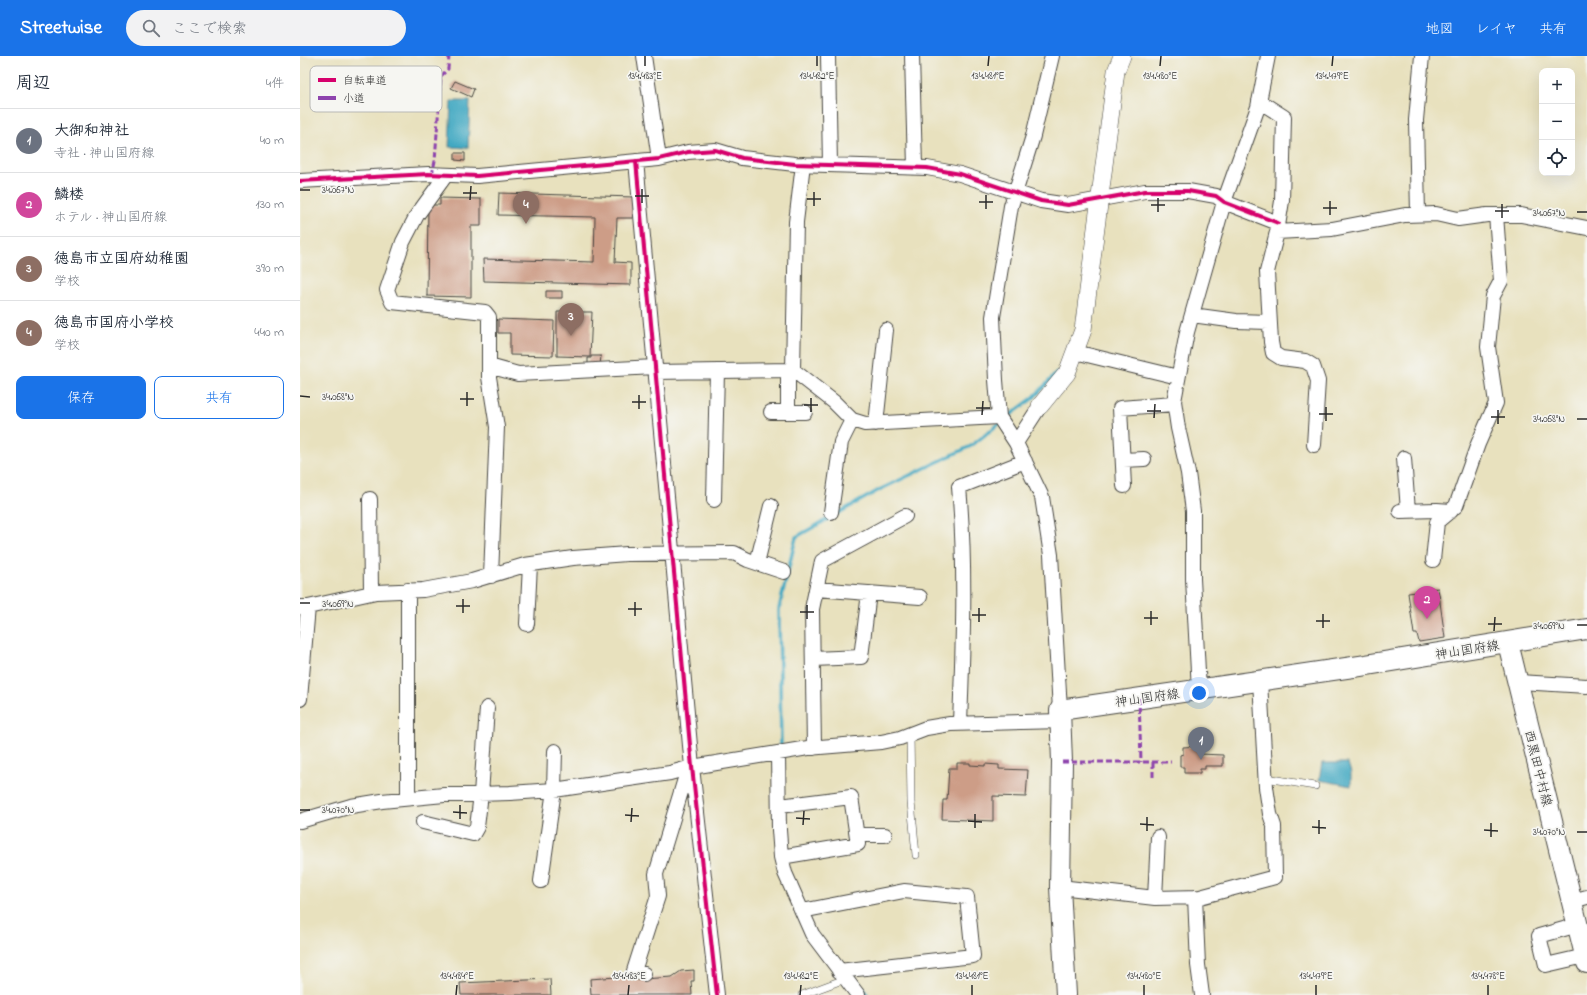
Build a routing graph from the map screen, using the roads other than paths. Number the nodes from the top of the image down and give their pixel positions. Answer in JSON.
{"nodes":[{"id":1,"x":644,"y":56,"type":"edge"},
{"id":2,"x":828,"y":56,"type":"edge"},
{"id":3,"x":912,"y":56,"type":"edge"},
{"id":4,"x":1052,"y":56,"type":"edge"},
{"id":5,"x":1122,"y":56,"type":"edge"},
{"id":6,"x":1268,"y":56,"type":"edge"},
{"id":7,"x":1422,"y":56,"type":"edge"},
{"id":8,"x":1259,"y":101,"type":"junction"},
{"id":9,"x":660,"y":159,"type":"junction"},
{"id":10,"x":636,"y":161,"type":"junction"},
{"id":11,"x":803,"y":164,"type":"junction"},
{"id":12,"x":830,"y":165,"type":"junction"},
{"id":13,"x":914,"y":167,"type":"junction"},
{"id":14,"x":446,"y":175,"type":"junction"},
{"id":15,"x":300,"y":180,"type":"edge"},
{"id":16,"x":1015,"y":192,"type":"junction"},
{"id":17,"x":1100,"y":198,"type":"junction"},
{"id":18,"x":1224,"y":202,"type":"junction"},
{"id":19,"x":1418,"y":214,"type":"junction"},
{"id":20,"x":1496,"y":215,"type":"junction"},
{"id":21,"x":1278,"y":227,"type":"junction"},
{"id":22,"x":1587,"y":228,"type":"edge"},
{"id":23,"x":1192,"y":315,"type":"junction"},
{"id":24,"x":1269,"y":322,"type":"junction"},
{"id":25,"x":886,"y":330,"type":"dead end"},
{"id":26,"x":1075,"y":352,"type":"junction"},
{"id":27,"x":489,"y":366,"type":"junction"},
{"id":28,"x":655,"y":370,"type":"junction"},
{"id":29,"x":793,"y":370,"type":"junction"},
{"id":30,"x":717,"y":371,"type":"junction"},
{"id":31,"x":1178,"y":377,"type":"junction"},
{"id":32,"x":1174,"y":404,"type":"junction"},
{"id":33,"x":1040,"y":406,"type":"joint"},
{"id":34,"x":771,"y":412,"type":"dead end"},
{"id":35,"x":788,"y":412,"type":"junction"},
{"id":36,"x":805,"y":412,"type":"dead end"},
{"id":37,"x":1001,"y":419,"type":"junction"},
{"id":38,"x":852,"y":420,"type":"junction"},
{"id":39,"x":876,"y":424,"type":"junction"},
{"id":40,"x":1016,"y":442,"type":"junction"},
{"id":41,"x":1314,"y":445,"type":"dead end"},
{"id":42,"x":1404,"y":458,"type":"dead end"},
{"id":43,"x":1123,"y":460,"type":"junction"},
{"id":44,"x":1144,"y":460,"type":"dead end"},
{"id":45,"x":1025,"y":461,"type":"junction"},
{"id":46,"x":1124,"y":486,"type":"dead end"},
{"id":47,"x":370,"y":499,"type":"dead end"},
{"id":48,"x":714,"y":500,"type":"dead end"},
{"id":49,"x":771,"y":506,"type":"dead end"},
{"id":50,"x":1451,"y":511,"type":"junction"},
{"id":51,"x":831,"y":512,"type":"dead end"},
{"id":52,"x":905,"y":516,"type":"dead end"},
{"id":53,"x":673,"y":553,"type":"junction"},
{"id":54,"x":1433,"y":560,"type":"dead end"},
{"id":55,"x":757,"y":563,"type":"junction"},
{"id":56,"x":530,"y":565,"type":"junction"},
{"id":57,"x":784,"y":572,"type":"dead end"},
{"id":58,"x":491,"y":576,"type":"junction"},
{"id":59,"x":816,"y":589,"type":"junction"},
{"id":60,"x":408,"y":590,"type":"junction"},
{"id":61,"x":371,"y":592,"type":"junction"},
{"id":62,"x":869,"y":593,"type":"junction"},
{"id":63,"x":920,"y":597,"type":"dead end"},
{"id":64,"x":304,"y":607,"type":"edge"},
{"id":65,"x":527,"y":624,"type":"dead end"},
{"id":66,"x":1587,"y":629,"type":"edge"},
{"id":67,"x":1508,"y":643,"type":"junction"},
{"id":68,"x":813,"y":659,"type":"junction"},
{"id":69,"x":301,"y":673,"type":"edge"},
{"id":70,"x":1260,"y":681,"type":"junction"},
{"id":71,"x":1518,"y":682,"type":"junction"},
{"id":72,"x":1587,"y":686,"type":"edge"},
{"id":73,"x":1199,"y":690,"type":"junction"},
{"id":74,"x":300,"y":699,"type":"edge"},
{"id":75,"x":487,"y":708,"type":"dead end"},
{"id":76,"x":1061,"y":716,"type":"junction"},
{"id":77,"x":960,"y":723,"type":"junction"},
{"id":78,"x":910,"y":734,"type":"junction"},
{"id":79,"x":814,"y":748,"type":"junction"},
{"id":80,"x":555,"y":751,"type":"dead end"},
{"id":81,"x":778,"y":753,"type":"junction"},
{"id":82,"x":692,"y":767,"type":"junction"},
{"id":83,"x":1266,"y":778,"type":"junction"},
{"id":84,"x":1315,"y":786,"type":"dead end"},
{"id":85,"x":554,"y":790,"type":"junction"},
{"id":86,"x":481,"y":794,"type":"junction"},
{"id":87,"x":408,"y":798,"type":"junction"},
{"id":88,"x":780,"y":806,"type":"junction"},
{"id":89,"x":300,"y":821,"type":"edge"},
{"id":90,"x":423,"y":822,"type":"dead end"},
{"id":91,"x":857,"y":835,"type":"junction"},
{"id":92,"x":886,"y":835,"type":"dead end"},
{"id":93,"x":1158,"y":837,"type":"dead end"},
{"id":94,"x":916,"y":855,"type":"dead end"},
{"id":95,"x":781,"y":857,"type":"junction"},
{"id":96,"x":541,"y":880,"type":"dead end"},
{"id":97,"x":1060,"y":887,"type":"junction"},
{"id":98,"x":1195,"y":897,"type":"junction"},
{"id":99,"x":1154,"y":898,"type":"junction"},
{"id":100,"x":1579,"y":899,"type":"edge"},
{"id":101,"x":802,"y":911,"type":"junction"},
{"id":102,"x":1578,"y":925,"type":"junction"},
{"id":103,"x":1586,"y":960,"type":"edge"},
{"id":104,"x":644,"y":974,"type":"dead end"},
{"id":105,"x":842,"y":975,"type":"junction"},
{"id":106,"x":717,"y":995,"type":"edge"},
{"id":107,"x":802,"y":995,"type":"edge"},
{"id":108,"x":858,"y":995,"type":"edge"},
{"id":109,"x":1066,"y":995,"type":"edge"},
{"id":110,"x":1202,"y":995,"type":"edge"}],
"edges":[{"from":1,"to":9,"type":"street"},
{"from":2,"to":12,"type":"street"},
{"from":3,"to":13,"type":"street"},
{"from":4,"to":16,"type":"street"},
{"from":5,"to":17,"type":"street"},
{"from":6,"to":8,"type":"street"},
{"from":7,"to":19,"type":"street"},
{"from":8,"to":18,"type":"street"},
{"from":8,"to":21,"type":"street"},
{"from":9,"to":10,"type":"street"},
{"from":9,"to":11,"type":"street"},
{"from":10,"to":14,"type":"street"},
{"from":10,"to":28,"type":"street"},
{"from":11,"to":12,"type":"street"},
{"from":11,"to":29,"type":"street"},
{"from":12,"to":13,"type":"street"},
{"from":13,"to":16,"type":"street"},
{"from":14,"to":15,"type":"street"},
{"from":14,"to":27,"type":"street"},
{"from":16,"to":17,"type":"street"},
{"from":16,"to":37,"type":"street"},
{"from":17,"to":18,"type":"street"},
{"from":17,"to":26,"type":"street"},
{"from":18,"to":21,"type":"street"},
{"from":18,"to":23,"type":"street"},
{"from":19,"to":20,"type":"street"},
{"from":19,"to":21,"type":"street"},
{"from":20,"to":22,"type":"street"},
{"from":20,"to":50,"type":"street"},
{"from":21,"to":24,"type":"street"},
{"from":23,"to":24,"type":"street"},
{"from":23,"to":31,"type":"street"},
{"from":24,"to":41,"type":"street"},
{"from":25,"to":39,"type":"street"},
{"from":26,"to":31,"type":"street"},
{"from":26,"to":33,"type":"street"},
{"from":27,"to":28,"type":"street"},
{"from":27,"to":58,"type":"street"},
{"from":28,"to":30,"type":"street"},
{"from":28,"to":53,"type":"street"},
{"from":29,"to":30,"type":"street"},
{"from":29,"to":35,"type":"street"},
{"from":29,"to":38,"type":"street"},
{"from":30,"to":48,"type":"street"},
{"from":31,"to":32,"type":"street"},
{"from":32,"to":43,"type":"street"},
{"from":32,"to":73,"type":"street"},
{"from":33,"to":40,"type":"street"},
{"from":34,"to":35,"type":"street"},
{"from":35,"to":36,"type":"street"},
{"from":37,"to":39,"type":"street"},
{"from":37,"to":40,"type":"street"},
{"from":38,"to":39,"type":"street"},
{"from":38,"to":51,"type":"street"},
{"from":40,"to":45,"type":"street"},
{"from":42,"to":50,"type":"street"},
{"from":43,"to":44,"type":"street"},
{"from":43,"to":46,"type":"street"},
{"from":45,"to":76,"type":"street"},
{"from":45,"to":77,"type":"street"},
{"from":47,"to":61,"type":"street"},
{"from":49,"to":55,"type":"street"},
{"from":50,"to":54,"type":"street"},
{"from":52,"to":59,"type":"street"},
{"from":53,"to":55,"type":"street"},
{"from":53,"to":56,"type":"street"},
{"from":53,"to":82,"type":"street"},
{"from":55,"to":57,"type":"street"},
{"from":56,"to":58,"type":"street"},
{"from":56,"to":65,"type":"street"},
{"from":58,"to":60,"type":"street"},
{"from":59,"to":62,"type":"street"},
{"from":59,"to":68,"type":"street"},
{"from":60,"to":61,"type":"street"},
{"from":60,"to":87,"type":"street"},
{"from":61,"to":64,"type":"street"},
{"from":62,"to":63,"type":"street"},
{"from":62,"to":68,"type":"street"},
{"from":64,"to":69,"type":"street"},
{"from":66,"to":67,"type":"main road","name":"神山国府線"},
{"from":67,"to":70,"type":"main road","name":"神山国府線"},
{"from":67,"to":71,"type":"main road","name":"西黒田中村線"},
{"from":68,"to":79,"type":"street"},
{"from":69,"to":74,"type":"street"},
{"from":70,"to":73,"type":"main road","name":"神山国府線"},
{"from":70,"to":83,"type":"street"},
{"from":71,"to":72,"type":"street"},
{"from":71,"to":100,"type":"main road","name":"西黒田中村線"},
{"from":73,"to":76,"type":"main road","name":"神山国府線"},
{"from":75,"to":86,"type":"street"},
{"from":76,"to":77,"type":"street"},
{"from":76,"to":97,"type":"main road"},
{"from":77,"to":78,"type":"street"},
{"from":78,"to":79,"type":"street"},
{"from":78,"to":94,"type":"lane"},
{"from":79,"to":81,"type":"street"},
{"from":80,"to":85,"type":"street"},
{"from":81,"to":82,"type":"street"},
{"from":81,"to":88,"type":"street"},
{"from":82,"to":85,"type":"street"},
{"from":82,"to":104,"type":"street"},
{"from":82,"to":106,"type":"street"},
{"from":83,"to":84,"type":"lane"},
{"from":83,"to":98,"type":"street"},
{"from":85,"to":86,"type":"street"},
{"from":85,"to":96,"type":"street"},
{"from":86,"to":87,"type":"street"},
{"from":86,"to":90,"type":"street"},
{"from":87,"to":89,"type":"street"},
{"from":88,"to":91,"type":"street"},
{"from":88,"to":95,"type":"street"},
{"from":91,"to":92,"type":"street"},
{"from":91,"to":95,"type":"street"},
{"from":93,"to":99,"type":"street"},
{"from":95,"to":101,"type":"street"},
{"from":97,"to":99,"type":"street"},
{"from":97,"to":109,"type":"main road"},
{"from":98,"to":99,"type":"street"},
{"from":98,"to":110,"type":"street"},
{"from":100,"to":102,"type":"main road","name":"西黒田中村線"},
{"from":101,"to":105,"type":"street"},
{"from":101,"to":105,"type":"street"},
{"from":102,"to":103,"type":"main road","name":"西黒田中村線"},
{"from":102,"to":103,"type":"street"},
{"from":105,"to":107,"type":"lane"},
{"from":105,"to":108,"type":"street"}]}
